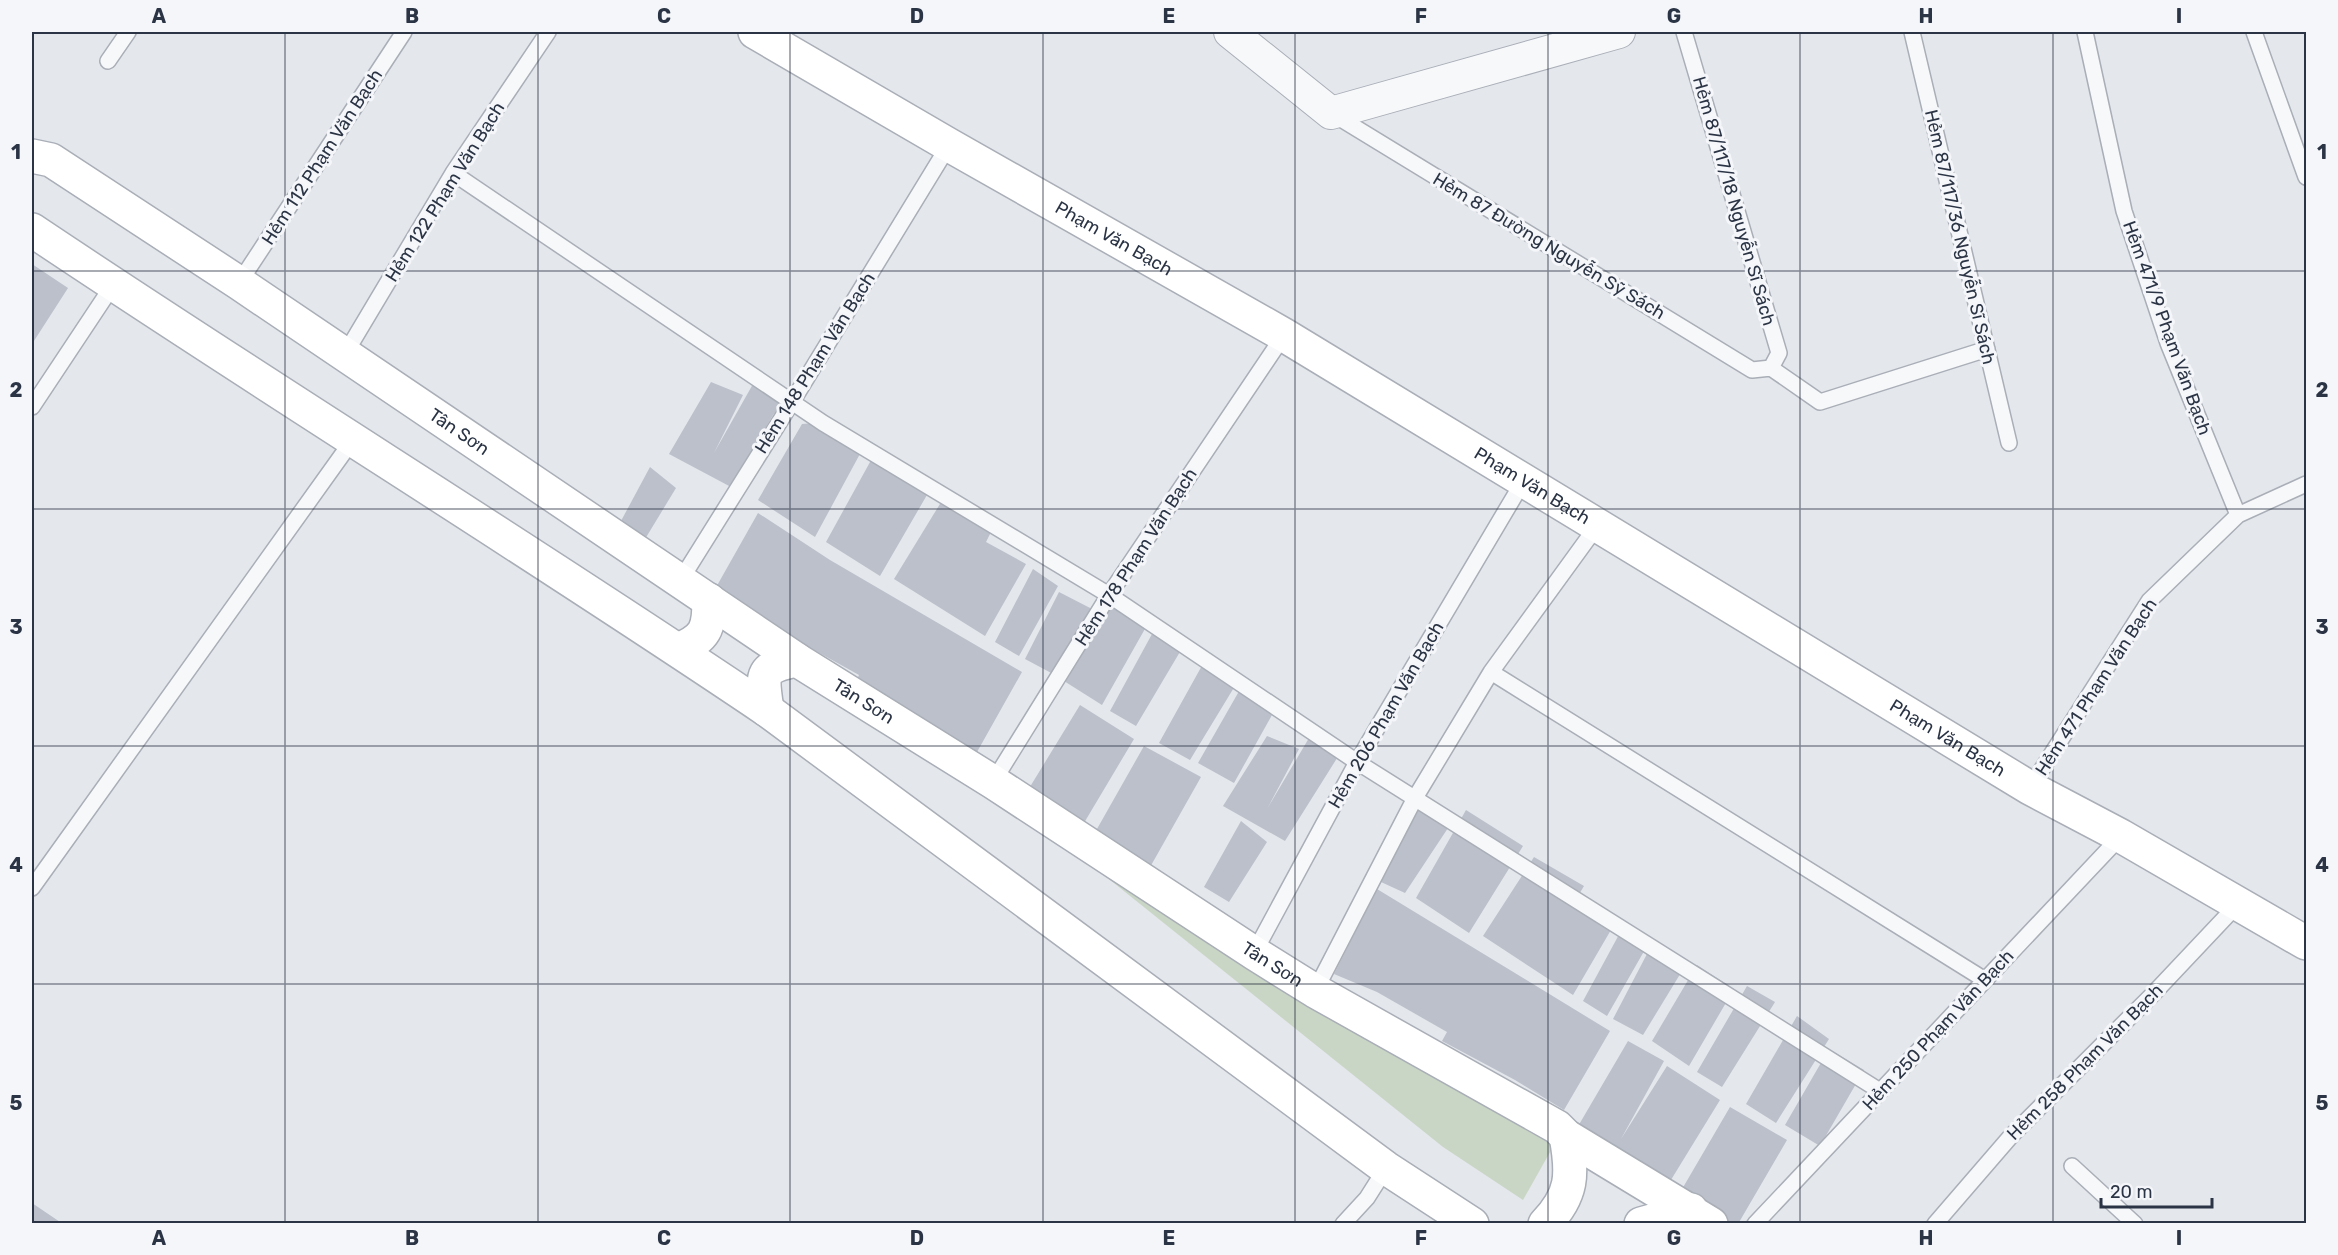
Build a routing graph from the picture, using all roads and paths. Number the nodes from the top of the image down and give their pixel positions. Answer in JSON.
{"nodes":[{"id":1,"x":128,"y":32,"type":"edge"},
{"id":2,"x":404,"y":32,"type":"edge"},
{"id":3,"x":548,"y":32,"type":"edge"},
{"id":4,"x":755,"y":32,"type":"edge"},
{"id":5,"x":1230,"y":32,"type":"edge"},
{"id":6,"x":1619,"y":32,"type":"edge"},
{"id":7,"x":1684,"y":32,"type":"edge"},
{"id":8,"x":1912,"y":32,"type":"edge"},
{"id":9,"x":2085,"y":32,"type":"edge"},
{"id":10,"x":2254,"y":32,"type":"edge"},
{"id":11,"x":108,"y":61,"type":"dead end"},
{"id":12,"x":1331,"y":113,"type":"junction"},
{"id":13,"x":949,"y":145,"type":"junction"},
{"id":14,"x":32,"y":156,"type":"edge"},
{"id":15,"x":453,"y":173,"type":"junction"},
{"id":16,"x":2307,"y":177,"type":"edge"},
{"id":17,"x":32,"y":230,"type":"edge"},
{"id":18,"x":239,"y":283,"type":"junction"},
{"id":19,"x":113,"y":285,"type":"junction"},
{"id":20,"x":1284,"y":335,"type":"junction"},
{"id":21,"x":1987,"y":349,"type":"junction"},
{"id":22,"x":345,"y":354,"type":"junction"},
{"id":23,"x":1771,"y":368,"type":"junction"},
{"id":24,"x":792,"y":402,"type":"junction"},
{"id":25,"x":32,"y":407,"type":"edge"},
{"id":26,"x":352,"y":441,"type":"junction"},
{"id":27,"x":2009,"y":443,"type":"dead end"},
{"id":28,"x":1524,"y":480,"type":"junction"},
{"id":29,"x":2307,"y":484,"type":"edge"},
{"id":30,"x":2238,"y":515,"type":"junction"},
{"id":31,"x":1598,"y":526,"type":"junction"},
{"id":32,"x":680,"y":581,"type":"junction"},
{"id":33,"x":1109,"y":595,"type":"junction"},
{"id":34,"x":709,"y":600,"type":"junction"},
{"id":35,"x":678,"y":650,"type":"junction"},
{"id":36,"x":797,"y":660,"type":"junction"},
{"id":37,"x":1491,"y":672,"type":"junction"},
{"id":38,"x":767,"y":710,"type":"junction"},
{"id":39,"x":1357,"y":762,"type":"junction"},
{"id":40,"x":993,"y":782,"type":"junction"},
{"id":41,"x":2030,"y":788,"type":"junction"},
{"id":42,"x":1415,"y":798,"type":"junction"},
{"id":43,"x":2121,"y":836,"type":"junction"},
{"id":44,"x":32,"y":888,"type":"edge"},
{"id":45,"x":2238,"y":904,"type":"junction"},
{"id":46,"x":2307,"y":943,"type":"edge"},
{"id":47,"x":1254,"y":954,"type":"junction"},
{"id":48,"x":1985,"y":980,"type":"junction"},
{"id":49,"x":1315,"y":992,"type":"junction"},
{"id":50,"x":1880,"y":1091,"type":"junction"},
{"id":51,"x":1566,"y":1136,"type":"junction"},
{"id":52,"x":2072,"y":1166,"type":"dead end"},
{"id":53,"x":1386,"y":1168,"type":"junction"},
{"id":54,"x":1701,"y":1217,"type":"edge"},
{"id":55,"x":1343,"y":1224,"type":"edge"},
{"id":56,"x":1472,"y":1224,"type":"edge"},
{"id":57,"x":1545,"y":1224,"type":"edge"},
{"id":58,"x":1641,"y":1224,"type":"edge"},
{"id":59,"x":1755,"y":1224,"type":"edge"},
{"id":60,"x":1935,"y":1224,"type":"edge"},
{"id":61,"x":2135,"y":1224,"type":"edge"}],
"edges":[{"from":1,"to":11,"type":"lane"},
{"from":2,"to":18,"type":"lane","name":"Hẻm 112 Phạm Văn Bạch"},
{"from":3,"to":15,"type":"lane","name":"Hẻm 122 Phạm Văn Bạch"},
{"from":4,"to":13,"type":"street","name":"Phạm Văn Bạch"},
{"from":5,"to":12,"type":"street"},
{"from":6,"to":12,"type":"street"},
{"from":7,"to":23,"type":"lane","name":"Hẻm 87/117/18 Nguyễn Sĩ Sách"},
{"from":8,"to":21,"type":"lane","name":"Hẻm 87/117/36 Nguyễn Sĩ Sách"},
{"from":9,"to":30,"type":"lane","name":"Hẻm 471/9 Phạm Văn Bạch"},
{"from":10,"to":16,"type":"lane"},
{"from":12,"to":23,"type":"lane","name":"Hẻm 87 Đường Nguyễn Sỹ Sách"},
{"from":13,"to":20,"type":"street","name":"Phạm Văn Bạch"},
{"from":13,"to":24,"type":"lane","name":"Hẻm 148 Phạm Văn Bạch"},
{"from":14,"to":18,"type":"street","name":"Tân Sơn"},
{"from":15,"to":22,"type":"lane","name":"Hẻm 122 Phạm Văn Bạch"},
{"from":15,"to":24,"type":"lane"},
{"from":17,"to":19,"type":"street"},
{"from":18,"to":22,"type":"street","name":"Tân Sơn"},
{"from":19,"to":25,"type":"lane"},
{"from":19,"to":26,"type":"street"},
{"from":20,"to":28,"type":"street","name":"Phạm Văn Bạch"},
{"from":20,"to":33,"type":"lane","name":"Hẻm 178 Phạm Văn Bạch"},
{"from":21,"to":23,"type":"lane"},
{"from":21,"to":27,"type":"lane","name":"Hẻm 87/117/36 Nguyễn Sĩ Sách"},
{"from":22,"to":32,"type":"street","name":"Tân Sơn"},
{"from":24,"to":32,"type":"lane","name":"Hẻm 148 Phạm Văn Bạch"},
{"from":24,"to":33,"type":"lane"},
{"from":26,"to":35,"type":"street"},
{"from":26,"to":44,"type":"lane"},
{"from":28,"to":31,"type":"street","name":"Phạm Văn Bạch"},
{"from":28,"to":39,"type":"lane","name":"Hẻm 206 Phạm Văn Bạch"},
{"from":29,"to":30,"type":"lane","name":"Hẻm 471 Phạm Văn Bạch"},
{"from":30,"to":41,"type":"lane","name":"Hẻm 471 Phạm Văn Bạch"},
{"from":31,"to":37,"type":"lane"},
{"from":31,"to":41,"type":"street","name":"Phạm Văn Bạch"},
{"from":32,"to":34,"type":"street","name":"Tân Sơn"},
{"from":33,"to":39,"type":"lane"},
{"from":33,"to":40,"type":"lane","name":"Hẻm 178 Phạm Văn Bạch"},
{"from":34,"to":35,"type":"street"},
{"from":34,"to":36,"type":"street","name":"Tân Sơn"},
{"from":35,"to":38,"type":"street"},
{"from":36,"to":38,"type":"street"},
{"from":36,"to":40,"type":"street","name":"Tân Sơn"},
{"from":37,"to":42,"type":"lane"},
{"from":37,"to":48,"type":"lane"},
{"from":38,"to":53,"type":"street"},
{"from":39,"to":42,"type":"lane"},
{"from":39,"to":47,"type":"lane","name":"Hẻm 206 Phạm Văn Bạch"},
{"from":40,"to":47,"type":"street","name":"Tân Sơn"},
{"from":41,"to":43,"type":"street","name":"Phạm Văn Bạch"},
{"from":42,"to":49,"type":"lane"},
{"from":42,"to":50,"type":"lane"},
{"from":43,"to":45,"type":"street","name":"Phạm Văn Bạch"},
{"from":43,"to":48,"type":"lane","name":"Hẻm 250 Phạm Văn Bạch"},
{"from":45,"to":46,"type":"street","name":"Phạm Văn Bạch"},
{"from":45,"to":60,"type":"lane","name":"Hẻm 258 Phạm Văn Bạch"},
{"from":47,"to":49,"type":"street","name":"Tân Sơn"},
{"from":48,"to":50,"type":"lane","name":"Hẻm 250 Phạm Văn Bạch"},
{"from":49,"to":51,"type":"street","name":"Tân Sơn"},
{"from":50,"to":59,"type":"lane","name":"Hẻm 250 Phạm Văn Bạch"},
{"from":51,"to":54,"type":"street","name":"Tân Sơn"},
{"from":51,"to":57,"type":"street"},
{"from":52,"to":61,"type":"lane"},
{"from":53,"to":55,"type":"lane"},
{"from":53,"to":56,"type":"street"},
{"from":54,"to":58,"type":"street"}]}
